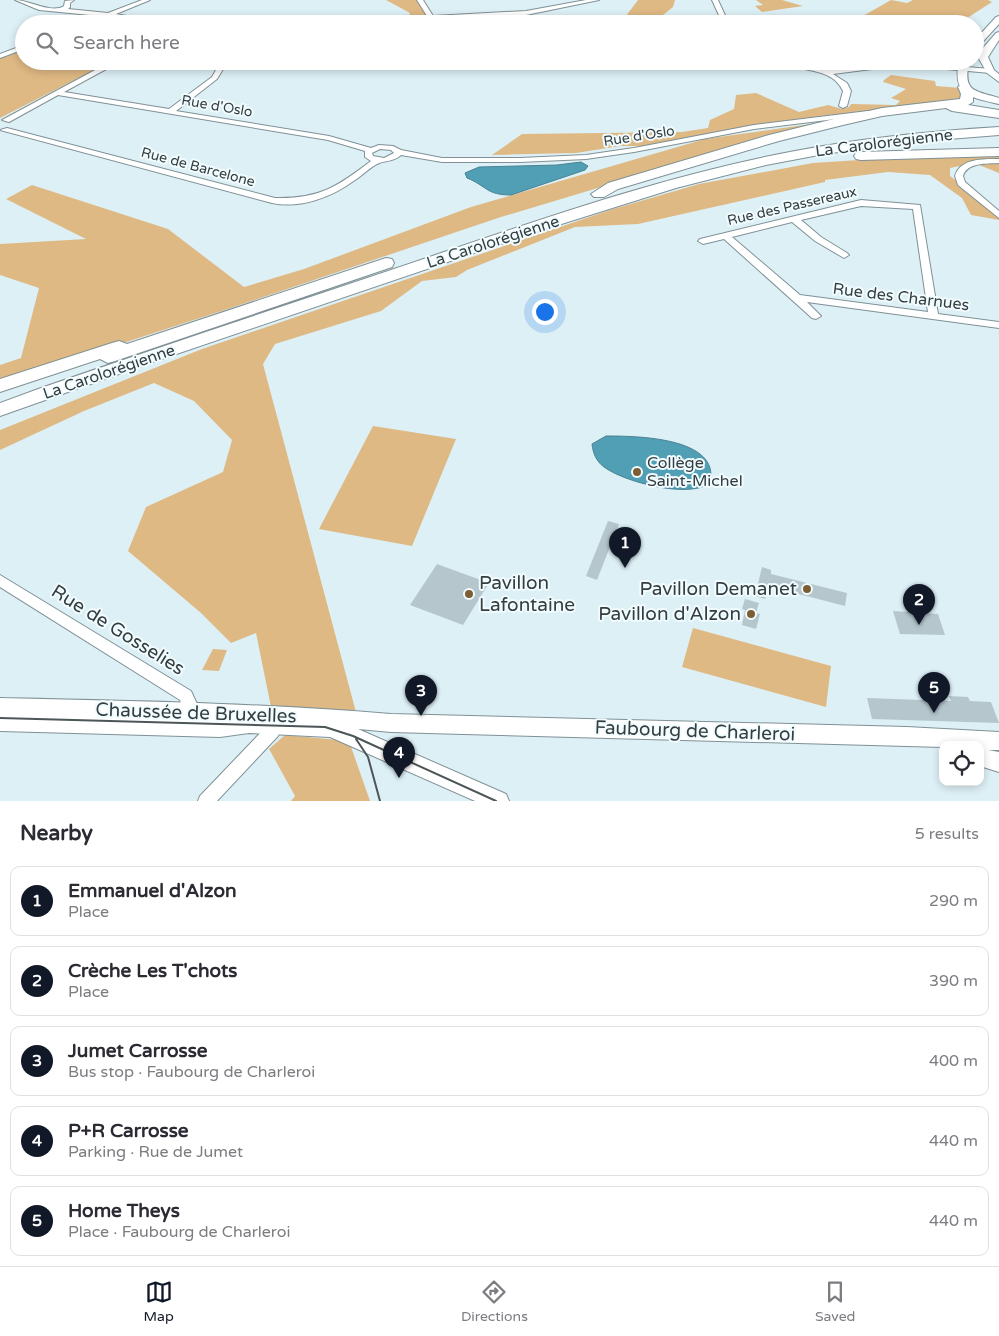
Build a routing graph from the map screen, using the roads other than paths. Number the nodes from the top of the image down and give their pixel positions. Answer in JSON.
{"nodes":[{"id":1,"x":18,"y":0,"type":"edge"},
{"id":2,"x":70,"y":0,"type":"edge"},
{"id":3,"x":147,"y":0,"type":"edge"},
{"id":4,"x":420,"y":0,"type":"edge"},
{"id":5,"x":596,"y":0,"type":"edge"},
{"id":6,"x":715,"y":0,"type":"edge"},
{"id":7,"x":63,"y":10,"type":"junction"},
{"id":8,"x":108,"y":15,"type":"joint"},
{"id":9,"x":430,"y":15,"type":"edge"},
{"id":10,"x":488,"y":15,"type":"edge"},
{"id":11,"x":722,"y":15,"type":"edge"},
{"id":12,"x":999,"y":19,"type":"edge"},
{"id":13,"x":984,"y":35,"type":"edge"},
{"id":14,"x":999,"y":36,"type":"edge"},
{"id":15,"x":15,"y":51,"type":"edge"},
{"id":16,"x":984,"y":55,"type":"edge"},
{"id":17,"x":0,"y":56,"type":"edge"},
{"id":18,"x":984,"y":59,"type":"edge"},
{"id":19,"x":101,"y":70,"type":"edge"},
{"id":20,"x":220,"y":70,"type":"edge"},
{"id":21,"x":820,"y":70,"type":"edge"},
{"id":22,"x":845,"y":70,"type":"edge"},
{"id":23,"x":963,"y":70,"type":"edge"},
{"id":24,"x":984,"y":70,"type":"edge"},
{"id":25,"x":824,"y":71,"type":"junction"},
{"id":26,"x":990,"y":71,"type":"junction"},
{"id":27,"x":999,"y":79,"type":"edge"},
{"id":28,"x":964,"y":87,"type":"junction"},
{"id":29,"x":58,"y":93,"type":"junction"},
{"id":30,"x":999,"y":101,"type":"edge"},
{"id":31,"x":843,"y":106,"type":"dead end"},
{"id":32,"x":940,"y":106,"type":"junction"},
{"id":33,"x":171,"y":111,"type":"junction"},
{"id":34,"x":882,"y":112,"type":"junction"},
{"id":35,"x":999,"y":114,"type":"edge"},
{"id":36,"x":999,"y":122,"type":"edge"},
{"id":37,"x":4,"y":125,"type":"edge"},
{"id":38,"x":976,"y":128,"type":"junction"},
{"id":39,"x":999,"y":131,"type":"edge"},
{"id":40,"x":999,"y":151,"type":"edge"},
{"id":41,"x":398,"y":152,"type":"junction"},
{"id":42,"x":373,"y":156,"type":"junction"},
{"id":43,"x":999,"y":161,"type":"edge"},
{"id":44,"x":718,"y":173,"type":"junction"},
{"id":45,"x":599,"y":194,"type":"junction"},
{"id":46,"x":999,"y":215,"type":"edge"},
{"id":47,"x":794,"y":219,"type":"junction"},
{"id":48,"x":726,"y":236,"type":"junction"},
{"id":49,"x":703,"y":241,"type":"dead end"},
{"id":50,"x":844,"y":256,"type":"dead end"},
{"id":51,"x":800,"y":298,"type":"junction"},
{"id":52,"x":933,"y":315,"type":"junction"},
{"id":53,"x":816,"y":316,"type":"dead end"},
{"id":54,"x":999,"y":325,"type":"edge"},
{"id":55,"x":181,"y":331,"type":"junction"},
{"id":56,"x":158,"y":355,"type":"junction"},
{"id":57,"x":0,"y":386,"type":"edge"},
{"id":58,"x":0,"y":397,"type":"edge"},
{"id":59,"x":0,"y":410,"type":"edge"},
{"id":60,"x":0,"y":420,"type":"edge"},
{"id":61,"x":0,"y":580,"type":"edge"},
{"id":62,"x":0,"y":707,"type":"edge"},
{"id":63,"x":185,"y":719,"type":"junction"},
{"id":64,"x":277,"y":720,"type":"junction"},
{"id":65,"x":0,"y":722,"type":"edge"},
{"id":66,"x":498,"y":729,"type":"junction"},
{"id":67,"x":380,"y":735,"type":"junction"},
{"id":68,"x":999,"y":741,"type":"edge"},
{"id":69,"x":939,"y":748,"type":"edge"},
{"id":70,"x":984,"y":758,"type":"edge"},
{"id":71,"x":999,"y":762,"type":"edge"},
{"id":72,"x":206,"y":801,"type":"edge"},
{"id":73,"x":498,"y":801,"type":"edge"}],
"edges":[{"from":1,"to":7,"type":"street"},
{"from":2,"to":7,"type":"street"},
{"from":3,"to":8,"type":"street"},
{"from":4,"to":9,"type":"street"},
{"from":5,"to":10,"type":"street"},
{"from":6,"to":11,"type":"street"},
{"from":7,"to":8,"type":"street"},
{"from":12,"to":13,"type":"main road"},
{"from":14,"to":16,"type":"main road"},
{"from":15,"to":17,"type":"street"},
{"from":18,"to":26,"type":"main road"},
{"from":19,"to":29,"type":"street"},
{"from":20,"to":33,"type":"street"},
{"from":21,"to":25,"type":"street"},
{"from":22,"to":25,"type":"street"},
{"from":23,"to":28,"type":"main road"},
{"from":24,"to":26,"type":"street"},
{"from":25,"to":31,"type":"street"},
{"from":26,"to":27,"type":"main road"},
{"from":28,"to":30,"type":"main road"},
{"from":28,"to":32,"type":"highway"},
{"from":29,"to":33,"type":"street","name":"Rue d'Oslo"},
{"from":29,"to":37,"type":"street"},
{"from":32,"to":34,"type":"highway"},
{"from":32,"to":35,"type":"highway"},
{"from":33,"to":42,"type":"street","name":"Rue d'Oslo"},
{"from":34,"to":41,"type":"street","name":"Rue d'Oslo"},
{"from":34,"to":45,"type":"highway"},
{"from":36,"to":38,"type":"highway","name":"La Carolorégienne"},
{"from":37,"to":42,"type":"street","name":"Rue de Barcelone"},
{"from":38,"to":39,"type":"highway","name":"La Carolorégienne"},
{"from":38,"to":44,"type":"highway","name":"La Carolorégienne"},
{"from":38,"to":45,"type":"highway","name":"La Carolorégienne"},
{"from":40,"to":44,"type":"highway"},
{"from":41,"to":42,"type":"street","name":"Rue de Barcelone"},
{"from":41,"to":42,"type":"street","name":"Rue d'Oslo"},
{"from":43,"to":46,"type":"street"},
{"from":44,"to":56,"type":"highway","name":"La Carolorégienne"},
{"from":45,"to":55,"type":"highway","name":"La Carolorégienne"},
{"from":47,"to":48,"type":"street","name":"Rue des Passereaux"},
{"from":47,"to":50,"type":"street"},
{"from":47,"to":52,"type":"street","name":"Rue des Passereaux"},
{"from":48,"to":49,"type":"street","name":"Rue des Passereaux"},
{"from":48,"to":51,"type":"street"},
{"from":51,"to":52,"type":"street","name":"Rue des Charnues"},
{"from":51,"to":53,"type":"street"},
{"from":52,"to":54,"type":"street","name":"Rue des Charnues"},
{"from":55,"to":57,"type":"highway"},
{"from":55,"to":58,"type":"highway","name":"La Carolorégienne"},
{"from":56,"to":59,"type":"highway","name":"La Carolorégienne"},
{"from":56,"to":60,"type":"highway"},
{"from":61,"to":63,"type":"street","name":"Rue de Gosselies"},
{"from":62,"to":63,"type":"main road","name":"Chaussée de Bruxelles"},
{"from":63,"to":64,"type":"main road","name":"Chaussée de Bruxelles"},
{"from":63,"to":65,"type":"main road","name":"Chaussée de Bruxelles"},
{"from":64,"to":67,"type":"main road","name":"Chaussée de Bruxelles"},
{"from":64,"to":67,"type":"main road","name":"Chaussée de Bruxelles"},
{"from":64,"to":72,"type":"street"},
{"from":66,"to":67,"type":"main road"},
{"from":66,"to":68,"type":"main road","name":"Faubourg de Charleroi"},
{"from":66,"to":69,"type":"main road"},
{"from":67,"to":73,"type":"main road"},
{"from":70,"to":71,"type":"main road"}]}
